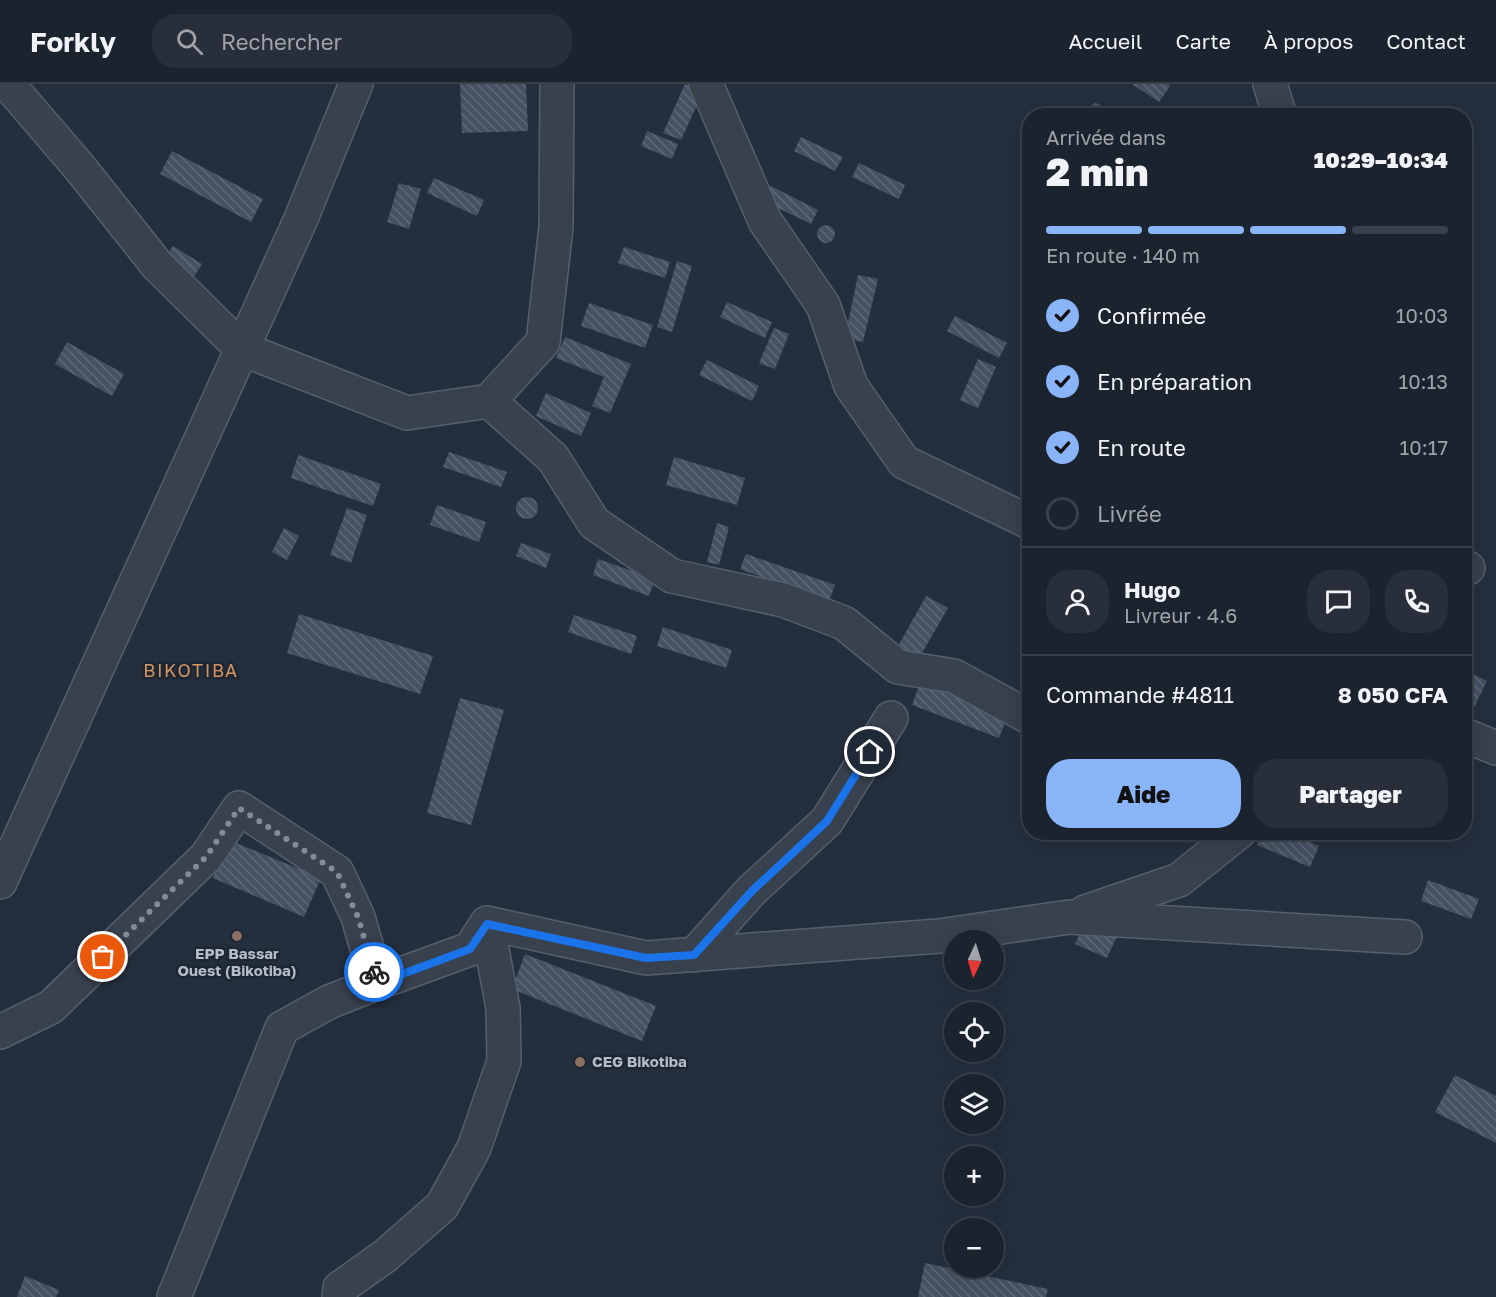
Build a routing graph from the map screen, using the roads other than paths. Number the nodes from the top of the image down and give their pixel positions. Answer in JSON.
{"nodes":[{"id":1,"x":8,"y":84,"type":"edge"},
{"id":2,"x":356,"y":84,"type":"edge"},
{"id":3,"x":557,"y":84,"type":"edge"},
{"id":4,"x":706,"y":84,"type":"edge"},
{"id":5,"x":1270,"y":84,"type":"edge"},
{"id":6,"x":1278,"y":108,"type":"edge"},
{"id":7,"x":242,"y":349,"type":"junction"},
{"id":8,"x":489,"y":401,"type":"junction"},
{"id":9,"x":1022,"y":519,"type":"edge"},
{"id":10,"x":1022,"y":713,"type":"edge"},
{"id":11,"x":891,"y":718,"type":"dead end"},
{"id":12,"x":1472,"y":739,"type":"edge"},
{"id":13,"x":1496,"y":748,"type":"edge"},
{"id":14,"x":1229,"y":840,"type":"edge"},
{"id":15,"x":0,"y":882,"type":"edge"},
{"id":16,"x":1069,"y":917,"type":"junction"},
{"id":17,"x":487,"y":924,"type":"junction"},
{"id":18,"x":1405,"y":937,"type":"dead end"},
{"id":19,"x":694,"y":955,"type":"junction"},
{"id":20,"x":378,"y":983,"type":"junction"},
{"id":21,"x":0,"y":1032,"type":"edge"},
{"id":22,"x":174,"y":1297,"type":"edge"},
{"id":23,"x":339,"y":1297,"type":"edge"}],
"edges":[{"from":1,"to":7,"type":"street"},
{"from":2,"to":7,"type":"street"},
{"from":3,"to":8,"type":"street"},
{"from":4,"to":9,"type":"street"},
{"from":5,"to":6,"type":"street"},
{"from":7,"to":8,"type":"street"},
{"from":7,"to":15,"type":"street"},
{"from":8,"to":10,"type":"street"},
{"from":11,"to":19,"type":"street"},
{"from":12,"to":13,"type":"street"},
{"from":14,"to":16,"type":"street"},
{"from":16,"to":18,"type":"street"},
{"from":16,"to":19,"type":"street"},
{"from":17,"to":19,"type":"street"},
{"from":17,"to":20,"type":"street"},
{"from":17,"to":23,"type":"street"},
{"from":20,"to":21,"type":"street"},
{"from":20,"to":22,"type":"street"}]}
